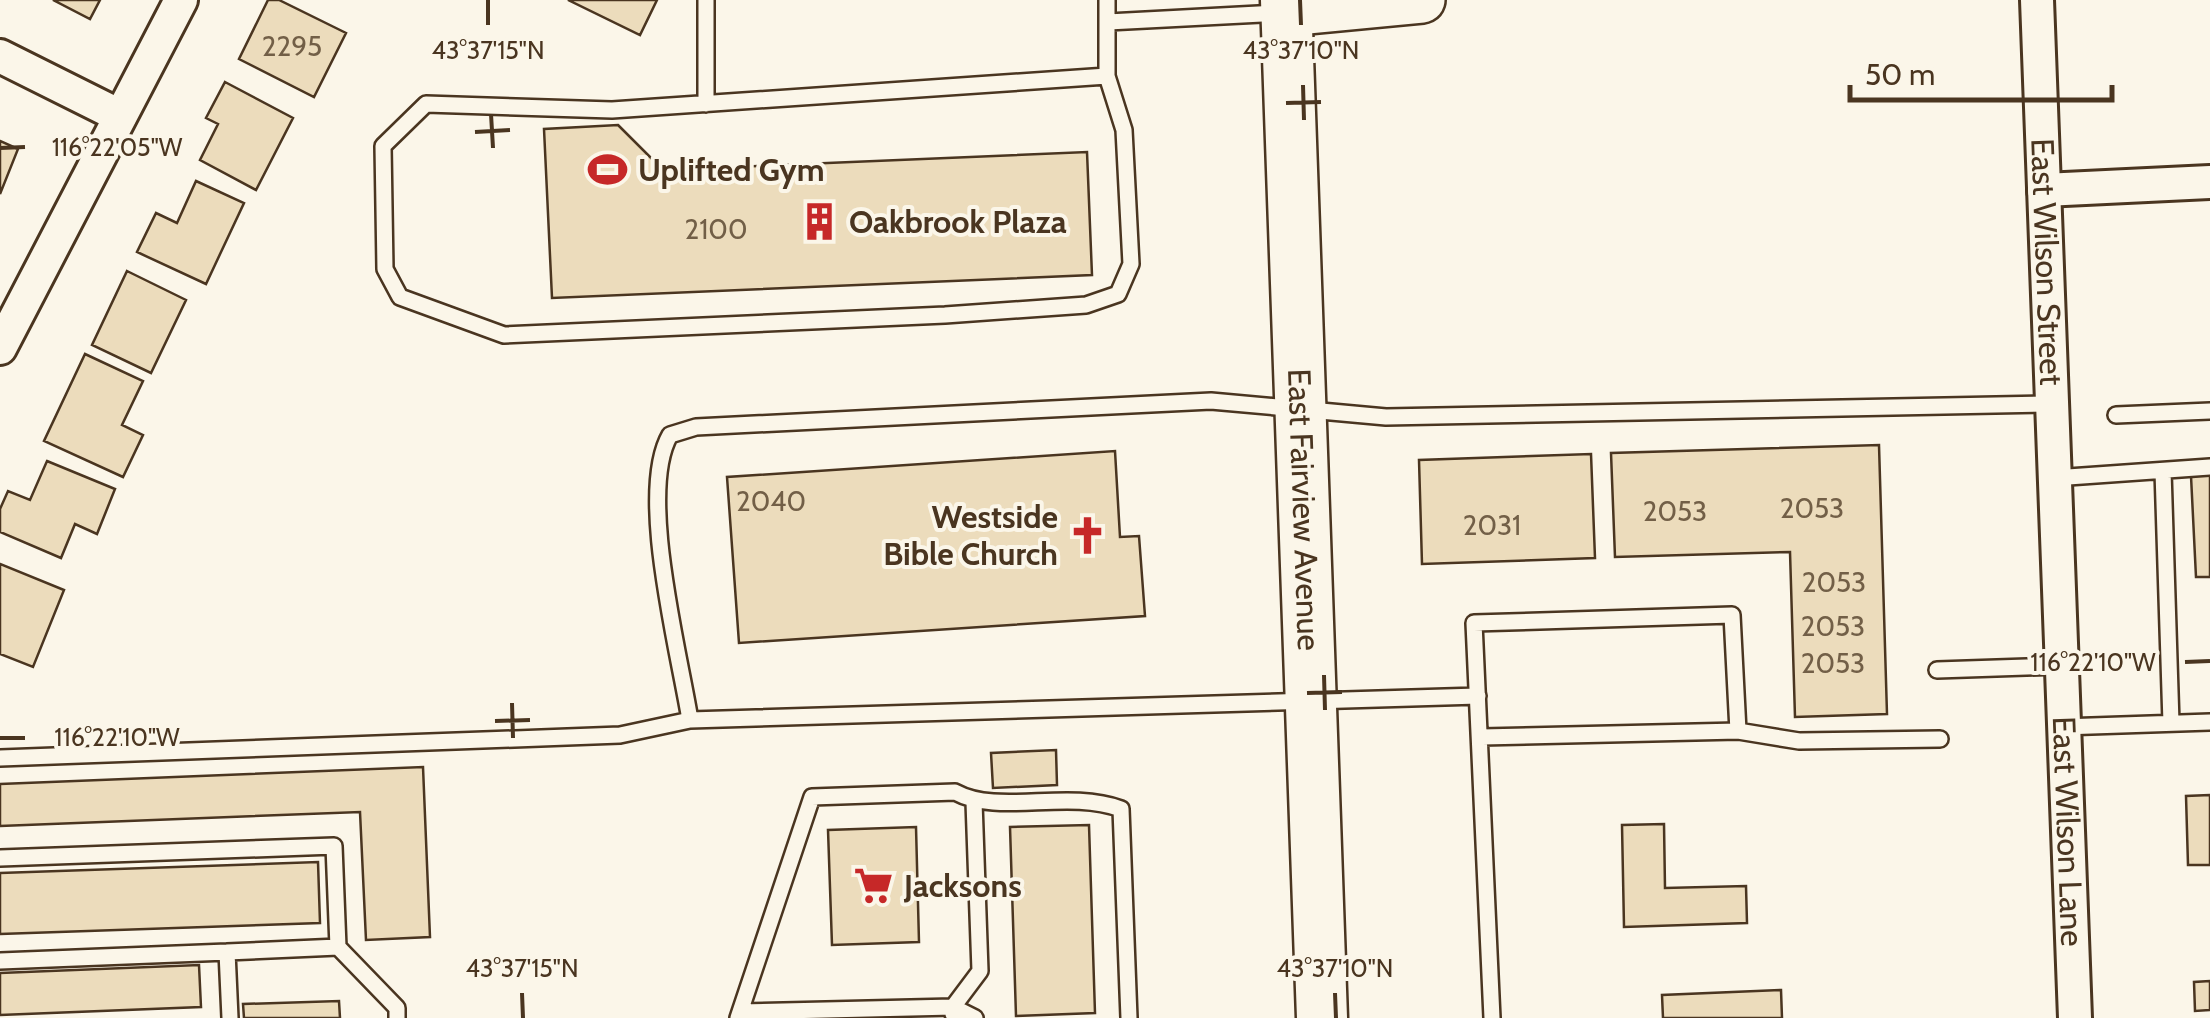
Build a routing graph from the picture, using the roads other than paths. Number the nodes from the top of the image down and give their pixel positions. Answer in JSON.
{"nodes":[{"id":1,"x":181,"y":0,"type":"edge"},
{"id":2,"x":706,"y":0,"type":"edge"},
{"id":3,"x":1107,"y":0,"type":"edge"},
{"id":4,"x":1422,"y":0,"type":"edge"},
{"id":5,"x":2037,"y":0,"type":"edge"},
{"id":6,"x":1286,"y":6,"type":"edge"},
{"id":7,"x":1108,"y":22,"type":"junction"},
{"id":8,"x":0,"y":56,"type":"edge"},
{"id":9,"x":1108,"y":76,"type":"junction"},
{"id":10,"x":706,"y":104,"type":"junction"},
{"id":11,"x":120,"y":116,"type":"junction"},
{"id":12,"x":2210,"y":182,"type":"edge"},
{"id":13,"x":2044,"y":190,"type":"junction"},
{"id":14,"x":0,"y":348,"type":"edge"},
{"id":15,"x":2052,"y":404,"type":"junction"},
{"id":16,"x":2210,"y":411,"type":"edge"},
{"id":17,"x":1301,"y":413,"type":"junction"},
{"id":18,"x":2116,"y":415,"type":"dead end"},
{"id":19,"x":2210,"y":467,"type":"edge"},
{"id":20,"x":2162,"y":471,"type":"junction"},
{"id":21,"x":2054,"y":478,"type":"junction"},
{"id":22,"x":2059,"y":666,"type":"junction"},
{"id":23,"x":1937,"y":670,"type":"dead end"},
{"id":24,"x":1478,"y":696,"type":"junction"},
{"id":25,"x":1312,"y":703,"type":"junction"},
{"id":26,"x":690,"y":720,"type":"junction"},
{"id":27,"x":2210,"y":722,"type":"edge"},
{"id":28,"x":2171,"y":723,"type":"junction"},
{"id":29,"x":2062,"y":726,"type":"junction"},
{"id":30,"x":1738,"y":731,"type":"junction"},
{"id":31,"x":1482,"y":737,"type":"junction"},
{"id":32,"x":1940,"y":739,"type":"dead end"},
{"id":33,"x":0,"y":758,"type":"edge"},
{"id":34,"x":974,"y":802,"type":"junction"},
{"id":35,"x":0,"y":858,"type":"edge"},
{"id":36,"x":338,"y":947,"type":"junction"},
{"id":37,"x":227,"y":952,"type":"junction"},
{"id":38,"x":0,"y":960,"type":"edge"},
{"id":39,"x":953,"y":1012,"type":"edge"},
{"id":40,"x":739,"y":1015,"type":"edge"},
{"id":41,"x":230,"y":1018,"type":"edge"},
{"id":42,"x":397,"y":1018,"type":"edge"},
{"id":43,"x":975,"y":1018,"type":"edge"},
{"id":44,"x":1129,"y":1018,"type":"edge"},
{"id":45,"x":1322,"y":1018,"type":"edge"},
{"id":46,"x":1492,"y":1018,"type":"edge"},
{"id":47,"x":2075,"y":1018,"type":"edge"}],
"edges":[{"from":1,"to":11,"type":"street"},
{"from":2,"to":10,"type":"lane"},
{"from":3,"to":7,"type":"lane"},
{"from":4,"to":6,"type":"street"},
{"from":5,"to":13,"type":"street","name":"East Wilson Street"},
{"from":6,"to":7,"type":"lane"},
{"from":6,"to":17,"type":"main road","name":"East Fairview Avenue"},
{"from":7,"to":9,"type":"lane"},
{"from":8,"to":11,"type":"street"},
{"from":9,"to":10,"type":"lane"},
{"from":9,"to":10,"type":"lane"},
{"from":11,"to":14,"type":"street"},
{"from":12,"to":13,"type":"street"},
{"from":13,"to":15,"type":"street","name":"East Wilson Street"},
{"from":15,"to":17,"type":"lane"},
{"from":15,"to":21,"type":"street","name":"East Wilson Lane"},
{"from":16,"to":18,"type":"lane"},
{"from":17,"to":25,"type":"main road","name":"East Fairview Avenue"},
{"from":17,"to":26,"type":"lane"},
{"from":19,"to":20,"type":"lane"},
{"from":20,"to":21,"type":"lane"},
{"from":20,"to":28,"type":"lane"},
{"from":21,"to":22,"type":"street","name":"East Wilson Lane"},
{"from":22,"to":23,"type":"lane"},
{"from":22,"to":29,"type":"street","name":"East Wilson Lane"},
{"from":24,"to":25,"type":"lane"},
{"from":24,"to":30,"type":"lane"},
{"from":24,"to":31,"type":"lane"},
{"from":25,"to":26,"type":"lane"},
{"from":25,"to":45,"type":"main road","name":"East Fairview Avenue"},
{"from":26,"to":33,"type":"lane"},
{"from":27,"to":28,"type":"lane"},
{"from":28,"to":29,"type":"lane"},
{"from":29,"to":47,"type":"street","name":"East Wilson Lane"},
{"from":30,"to":31,"type":"lane"},
{"from":30,"to":32,"type":"lane"},
{"from":31,"to":46,"type":"lane"},
{"from":34,"to":39,"type":"lane"},
{"from":34,"to":40,"type":"lane"},
{"from":34,"to":44,"type":"lane"},
{"from":35,"to":36,"type":"lane"},
{"from":36,"to":37,"type":"lane"},
{"from":36,"to":42,"type":"lane"},
{"from":37,"to":38,"type":"lane"},
{"from":37,"to":41,"type":"lane"},
{"from":39,"to":40,"type":"lane"},
{"from":39,"to":43,"type":"lane"}]}
